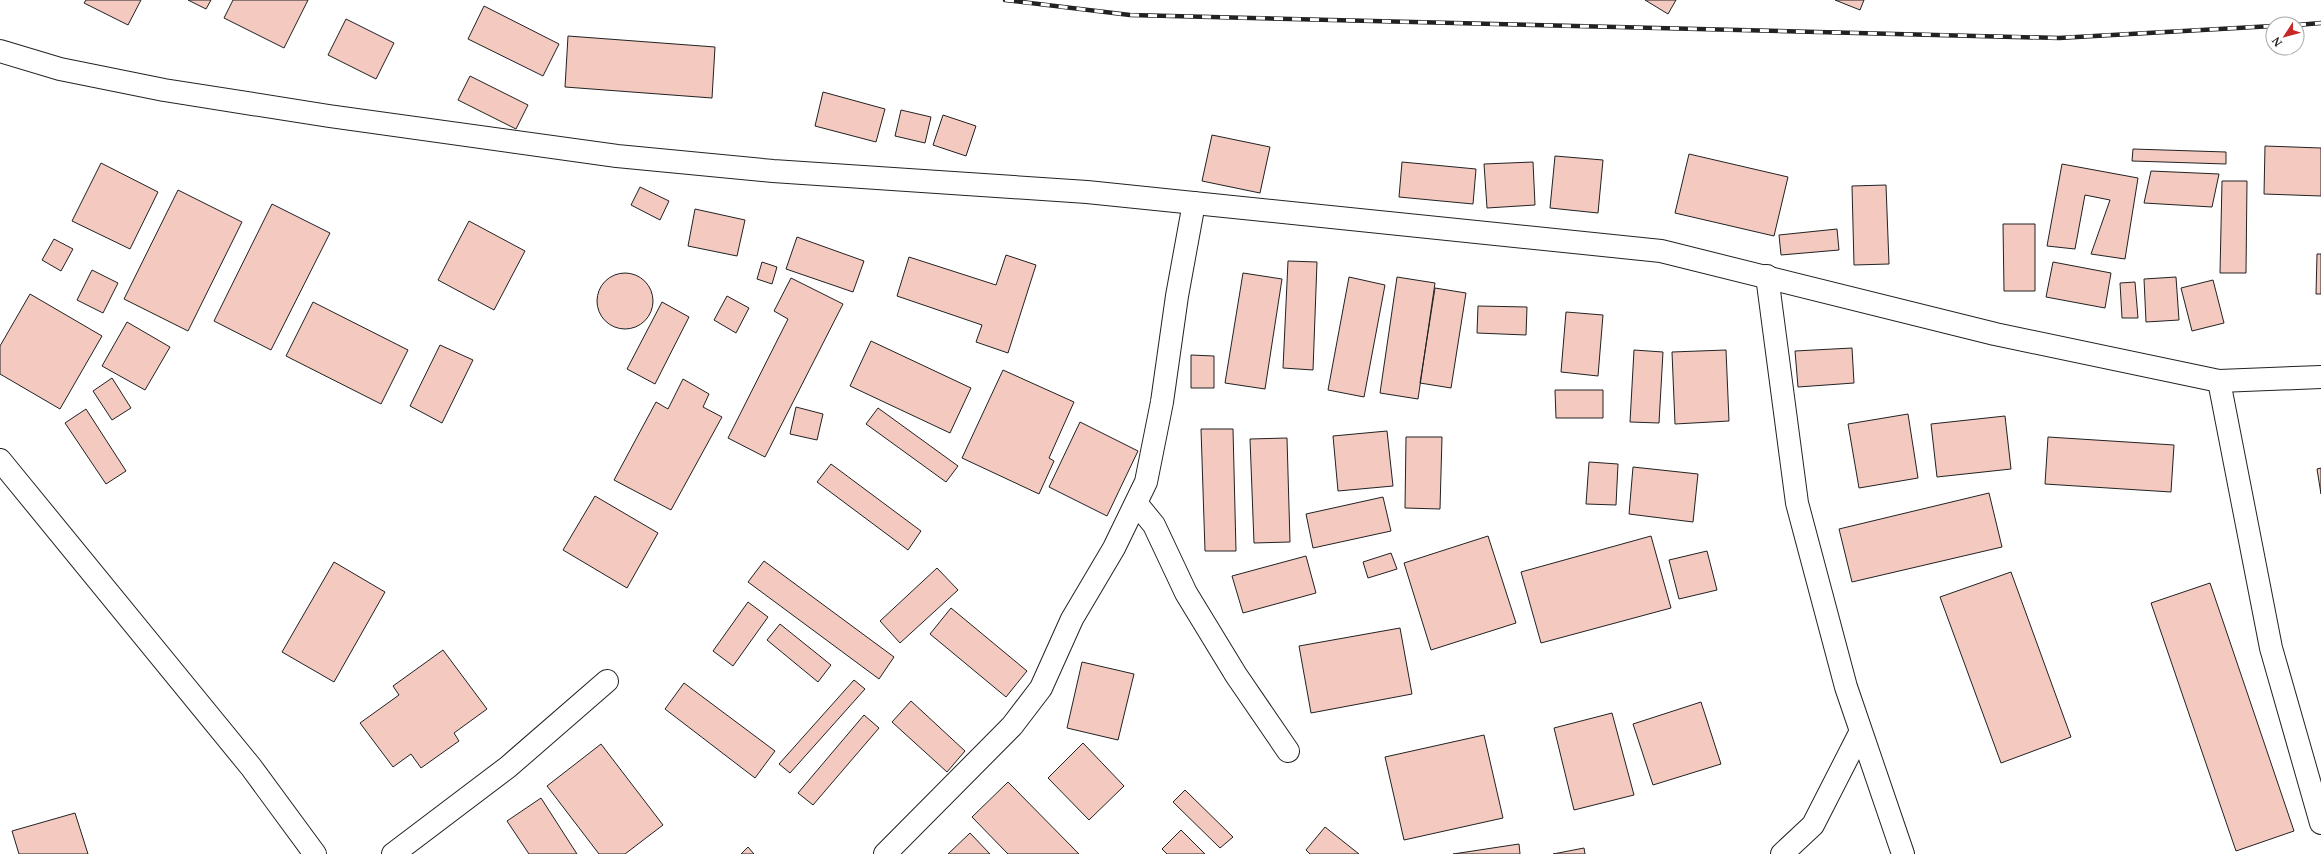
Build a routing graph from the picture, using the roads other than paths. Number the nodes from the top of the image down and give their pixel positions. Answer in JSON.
{"nodes":[{"id":1,"x":0,"y":51,"type":"edge"},
{"id":2,"x":1194,"y":203,"type":"junction"},
{"id":3,"x":1767,"y":276,"type":"junction"},
{"id":4,"x":2321,"y":377,"type":"edge"},
{"id":5,"x":2219,"y":381,"type":"junction"},
{"id":6,"x":0,"y":460,"type":"edge"},
{"id":7,"x":1136,"y":502,"type":"junction"},
{"id":8,"x":607,"y":681,"type":"dead end"},
{"id":9,"x":1861,"y":731,"type":"junction"},
{"id":10,"x":1288,"y":751,"type":"dead end"},
{"id":11,"x":2321,"y":823,"type":"edge"},
{"id":12,"x":315,"y":854,"type":"edge"},
{"id":13,"x":392,"y":854,"type":"edge"},
{"id":14,"x":885,"y":854,"type":"edge"},
{"id":15,"x":1782,"y":854,"type":"edge"},
{"id":16,"x":1903,"y":854,"type":"edge"}],
"edges":[{"from":1,"to":2,"type":"street"},
{"from":2,"to":3,"type":"street"},
{"from":2,"to":7,"type":"street"},
{"from":3,"to":5,"type":"street"},
{"from":3,"to":9,"type":"street"},
{"from":4,"to":5,"type":"street"},
{"from":5,"to":11,"type":"street"},
{"from":6,"to":12,"type":"street"},
{"from":7,"to":10,"type":"street"},
{"from":7,"to":14,"type":"street"},
{"from":8,"to":13,"type":"street"},
{"from":9,"to":15,"type":"street"},
{"from":9,"to":16,"type":"street"}]}
